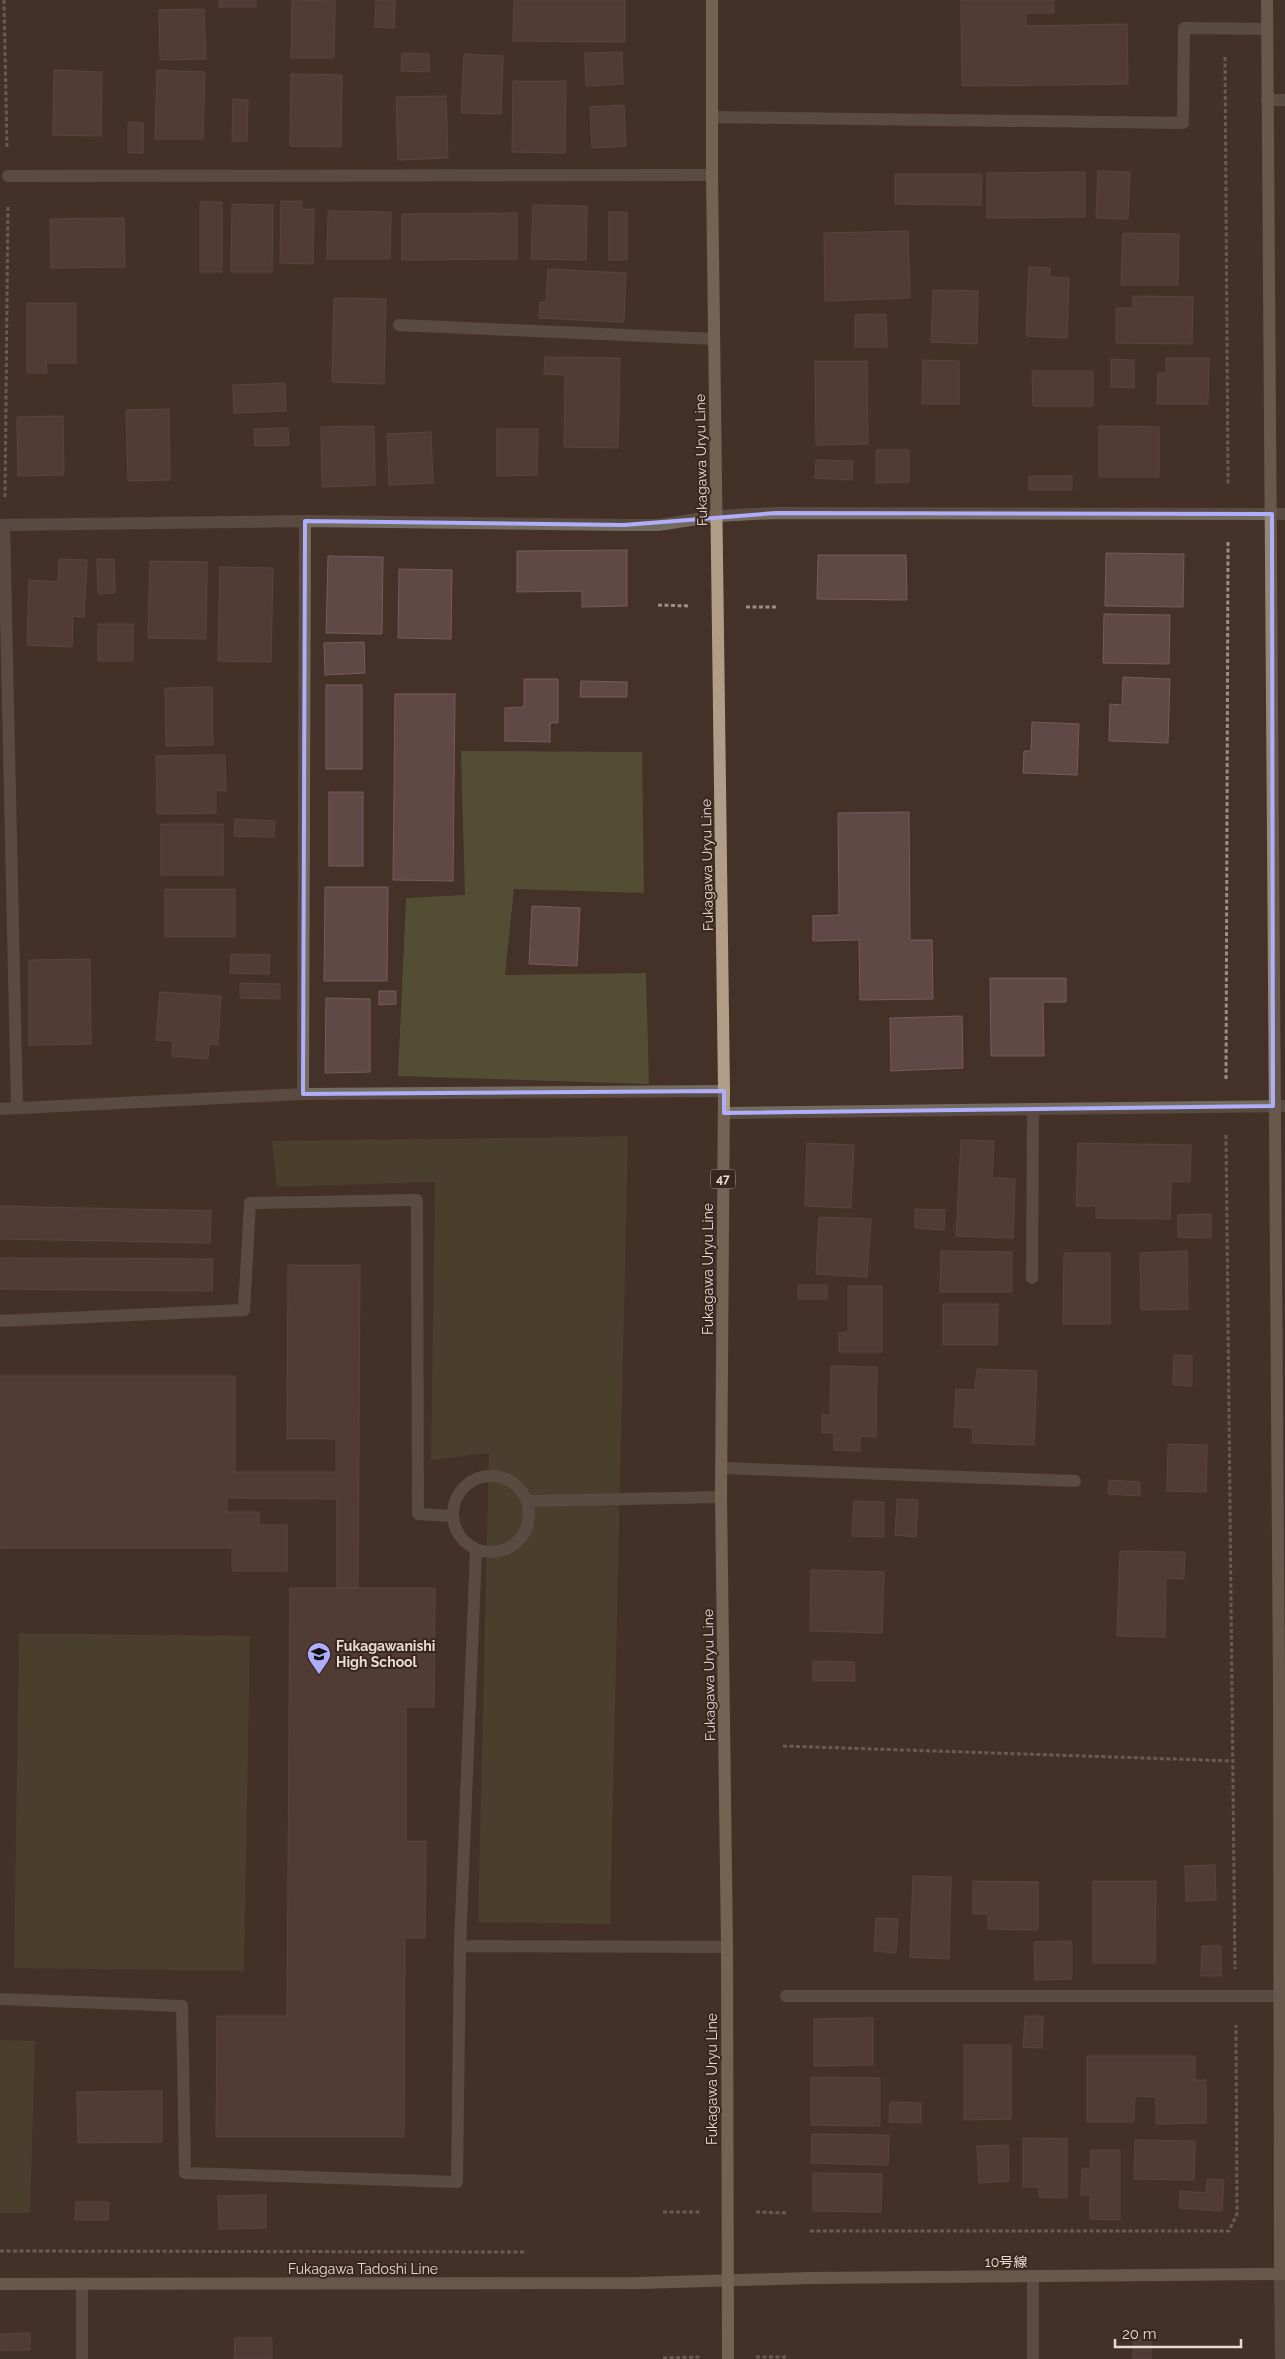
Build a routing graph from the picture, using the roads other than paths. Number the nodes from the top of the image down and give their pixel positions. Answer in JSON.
{"nodes":[{"id":1,"x":712,"y":0,"type":"edge"},
{"id":2,"x":1267,"y":0,"type":"edge"},
{"id":3,"x":1267,"y":29,"type":"junction"},
{"id":4,"x":1268,"y":100,"type":"junction"},
{"id":5,"x":1285,"y":100,"type":"edge"},
{"id":6,"x":712,"y":117,"type":"junction"},
{"id":7,"x":712,"y":175,"type":"junction"},
{"id":8,"x":8,"y":176,"type":"road end"},
{"id":9,"x":399,"y":325,"type":"dead end"},
{"id":10,"x":714,"y":339,"type":"junction"},
{"id":11,"x":1272,"y":514,"type":"junction"},
{"id":12,"x":1285,"y":514,"type":"edge"},
{"id":13,"x":717,"y":516,"type":"junction"},
{"id":14,"x":305,"y":521,"type":"junction"},
{"id":15,"x":2,"y":525,"type":"edge"},
{"id":16,"x":724,"y":1092,"type":"junction"},
{"id":17,"x":303,"y":1094,"type":"junction"},
{"id":18,"x":1279,"y":1106,"type":"edge"},
{"id":19,"x":17,"y":1108,"type":"junction"},
{"id":20,"x":0,"y":1109,"type":"edge"},
{"id":21,"x":1033,"y":1109,"type":"junction"},
{"id":22,"x":724,"y":1113,"type":"junction"},
{"id":23,"x":1032,"y":1278,"type":"dead end"},
{"id":24,"x":0,"y":1321,"type":"edge"},
{"id":25,"x":722,"y":1468,"type":"junction"},
{"id":26,"x":1075,"y":1481,"type":"dead end"},
{"id":27,"x":722,"y":1497,"type":"junction"},
{"id":28,"x":527,"y":1501,"type":"junction"},
{"id":29,"x":452,"y":1516,"type":"junction"},
{"id":30,"x":476,"y":1550,"type":"junction"},
{"id":31,"x":1282,"y":1684,"type":"edge"},
{"id":32,"x":460,"y":1946,"type":"junction"},
{"id":33,"x":727,"y":1947,"type":"junction"},
{"id":34,"x":786,"y":1996,"type":"dead end"},
{"id":35,"x":1278,"y":1996,"type":"junction"},
{"id":36,"x":0,"y":1999,"type":"edge"},
{"id":37,"x":1283,"y":2274,"type":"edge"},
{"id":38,"x":1033,"y":2277,"type":"junction"},
{"id":39,"x":726,"y":2282,"type":"junction"},
{"id":40,"x":0,"y":2284,"type":"edge"},
{"id":41,"x":82,"y":2285,"type":"junction"},
{"id":42,"x":82,"y":2359,"type":"edge"},
{"id":43,"x":728,"y":2359,"type":"edge"},
{"id":44,"x":1033,"y":2359,"type":"edge"},
{"id":45,"x":1281,"y":2359,"type":"edge"}],
"edges":[{"from":1,"to":6,"type":"main road","name":"Fukagawa Uryu Line","number":"47"},
{"from":2,"to":3,"type":"street"},
{"from":3,"to":4,"type":"street"},
{"from":3,"to":6,"type":"street"},
{"from":4,"to":5,"type":"street"},
{"from":4,"to":11,"type":"street"},
{"from":6,"to":7,"type":"main road","name":"Fukagawa Uryu Line","number":"47"},
{"from":7,"to":8,"type":"street"},
{"from":7,"to":10,"type":"main road","name":"Fukagawa Uryu Line","number":"47"},
{"from":9,"to":10,"type":"street"},
{"from":10,"to":13,"type":"main road","name":"Fukagawa Uryu Line","number":"47"},
{"from":11,"to":12,"type":"street"},
{"from":11,"to":13,"type":"street"},
{"from":11,"to":18,"type":"street"},
{"from":13,"to":14,"type":"street"},
{"from":13,"to":16,"type":"main road","name":"Fukagawa Uryu Line","number":"47"},
{"from":14,"to":15,"type":"street"},
{"from":14,"to":17,"type":"street"},
{"from":15,"to":19,"type":"street"},
{"from":16,"to":17,"type":"street"},
{"from":16,"to":22,"type":"main road","name":"Fukagawa Uryu Line","number":"47"},
{"from":17,"to":19,"type":"street"},
{"from":18,"to":21,"type":"street"},
{"from":18,"to":31,"type":"street"},
{"from":19,"to":20,"type":"street"},
{"from":21,"to":22,"type":"street"},
{"from":21,"to":23,"type":"street"},
{"from":22,"to":25,"type":"main road","name":"Fukagawa Uryu Line","number":"47"},
{"from":24,"to":29,"type":"street"},
{"from":25,"to":26,"type":"street"},
{"from":25,"to":27,"type":"main road","name":"Fukagawa Uryu Line","number":"47"},
{"from":27,"to":28,"type":"street"},
{"from":27,"to":33,"type":"main road","name":"Fukagawa Uryu Line","number":"47"},
{"from":28,"to":29,"type":"street"},
{"from":28,"to":30,"type":"street"},
{"from":29,"to":30,"type":"street"},
{"from":30,"to":32,"type":"street"},
{"from":31,"to":35,"type":"street"},
{"from":32,"to":33,"type":"street"},
{"from":32,"to":36,"type":"street"},
{"from":33,"to":39,"type":"main road","name":"Fukagawa Uryu Line","number":"47"},
{"from":34,"to":35,"type":"street"},
{"from":35,"to":37,"type":"street"},
{"from":37,"to":38,"type":"street","name":"10号線"},
{"from":37,"to":45,"type":"street"},
{"from":38,"to":39,"type":"street","name":"10号線"},
{"from":38,"to":44,"type":"street"},
{"from":39,"to":41,"type":"street","name":"Fukagawa Tadoshi Line"},
{"from":39,"to":43,"type":"main road","name":"Fukagawa Uryu Line","number":"47"},
{"from":40,"to":41,"type":"street","name":"Fukagawa Tadoshi Line"},
{"from":41,"to":42,"type":"street"}]}
